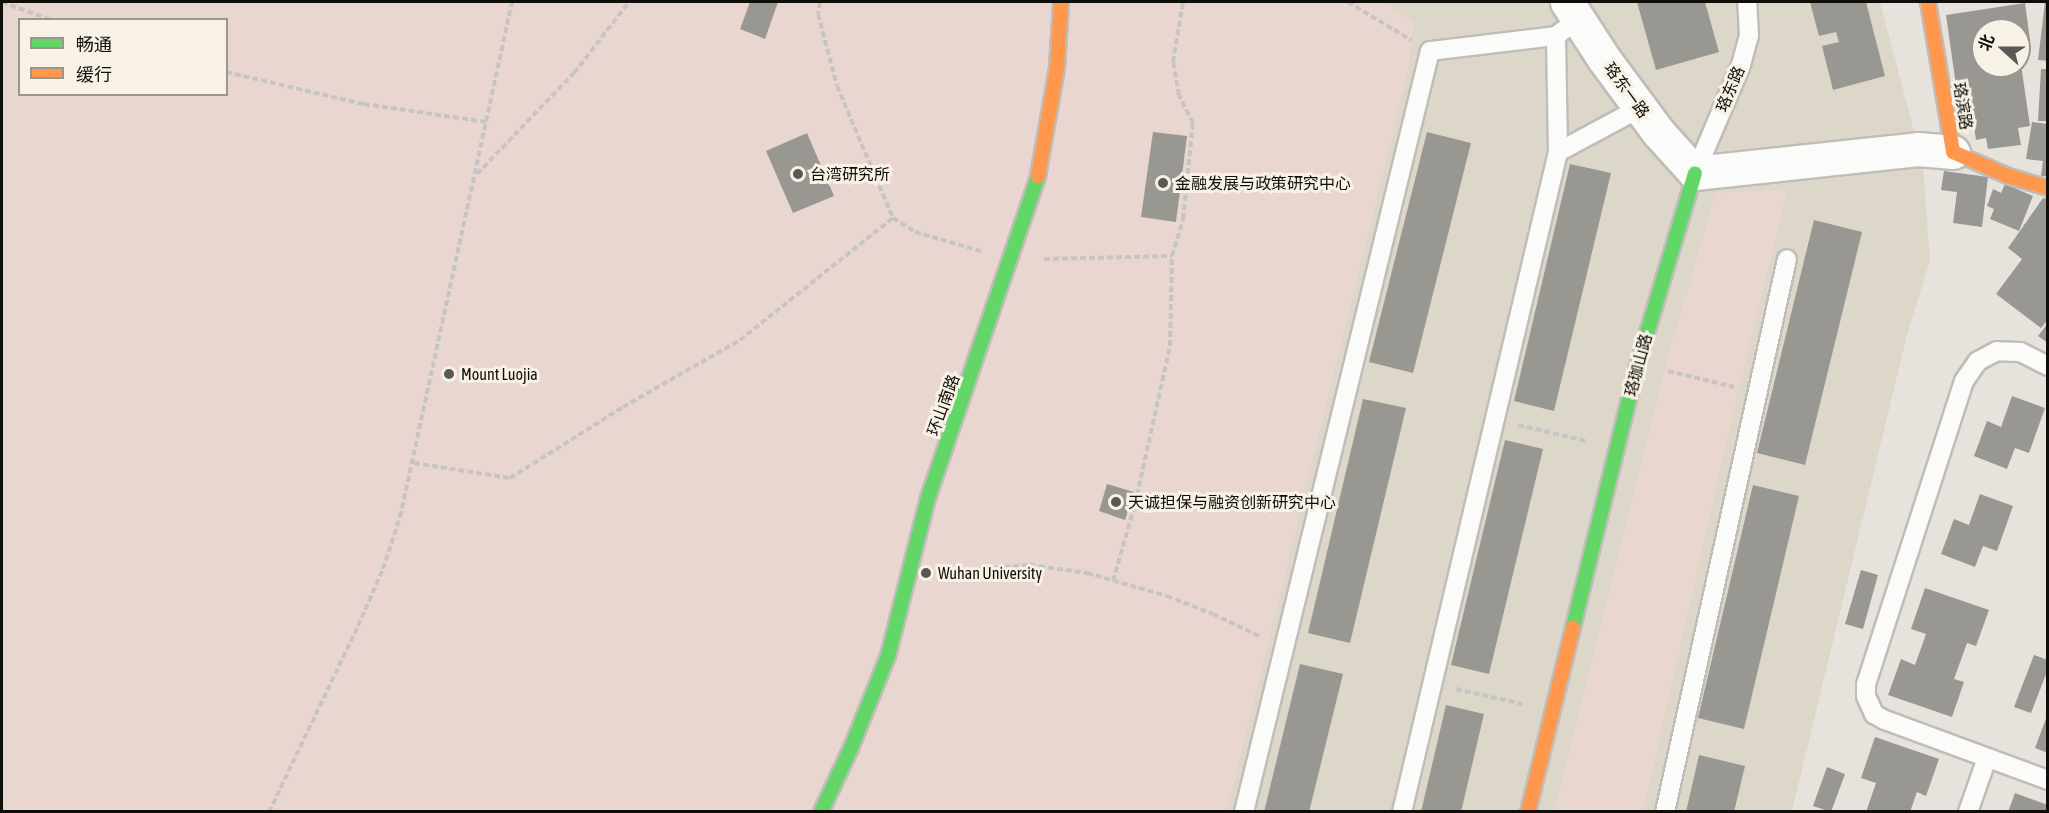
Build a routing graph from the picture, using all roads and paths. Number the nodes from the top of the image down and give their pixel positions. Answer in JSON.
{"nodes":[{"id":1,"x":2,"y":2,"type":"edge"},
{"id":2,"x":512,"y":2,"type":"edge"},
{"id":3,"x":629,"y":2,"type":"edge"},
{"id":4,"x":820,"y":2,"type":"edge"},
{"id":5,"x":1061,"y":2,"type":"edge"},
{"id":6,"x":1183,"y":2,"type":"edge"},
{"id":7,"x":1348,"y":2,"type":"edge"},
{"id":8,"x":1747,"y":2,"type":"edge"},
{"id":9,"x":1928,"y":2,"type":"edge"},
{"id":10,"x":46,"y":18,"type":"edge"},
{"id":11,"x":1567,"y":19,"type":"edge"},
{"id":12,"x":1430,"y":51,"type":"junction"},
{"id":13,"x":228,"y":72,"type":"edge"},
{"id":14,"x":1640,"y":108,"type":"junction"},
{"id":15,"x":487,"y":122,"type":"junction"},
{"id":16,"x":1558,"y":152,"type":"junction"},
{"id":17,"x":1953,"y":152,"type":"junction"},
{"id":18,"x":1695,"y":173,"type":"junction"},
{"id":19,"x":476,"y":175,"type":"junction"},
{"id":20,"x":2048,"y":188,"type":"edge"},
{"id":21,"x":893,"y":218,"type":"junction"},
{"id":22,"x":1172,"y":256,"type":"junction"},
{"id":23,"x":1787,"y":259,"type":"dead end"},
{"id":24,"x":1012,"y":260,"type":"junction"},
{"id":25,"x":1638,"y":363,"type":"junction"},
{"id":26,"x":2048,"y":366,"type":"edge"},
{"id":27,"x":1758,"y":393,"type":"junction"},
{"id":28,"x":1494,"y":419,"type":"junction"},
{"id":29,"x":1616,"y":448,"type":"junction"},
{"id":30,"x":414,"y":463,"type":"junction"},
{"id":31,"x":1113,"y":581,"type":"junction"},
{"id":32,"x":906,"y":589,"type":"junction"},
{"id":33,"x":1284,"y":648,"type":"junction"},
{"id":34,"x":1432,"y":684,"type":"junction"},
{"id":35,"x":1554,"y":711,"type":"junction"},
{"id":36,"x":1987,"y":758,"type":"junction"},
{"id":37,"x":2048,"y":780,"type":"edge"},
{"id":38,"x":269,"y":812,"type":"edge"},
{"id":39,"x":821,"y":812,"type":"edge"},
{"id":40,"x":1244,"y":812,"type":"edge"},
{"id":41,"x":1402,"y":812,"type":"edge"},
{"id":42,"x":1528,"y":812,"type":"edge"},
{"id":43,"x":1665,"y":812,"type":"edge"},
{"id":44,"x":1968,"y":812,"type":"edge"}],
"edges":[{"from":1,"to":10,"type":"path"},
{"from":2,"to":15,"type":"path"},
{"from":3,"to":19,"type":"path"},
{"from":4,"to":21,"type":"path"},
{"from":5,"to":24,"type":"street","name":"环山南路"},
{"from":6,"to":22,"type":"path"},
{"from":7,"to":12,"type":"path"},
{"from":8,"to":18,"type":"lane","name":"珞东路"},
{"from":9,"to":17,"type":"street","name":"珞滨路"},
{"from":11,"to":12,"type":"lane"},
{"from":11,"to":14,"type":"street","name":"珞东一路"},
{"from":11,"to":16,"type":"lane"},
{"from":12,"to":33,"type":"lane"},
{"from":13,"to":15,"type":"path"},
{"from":14,"to":16,"type":"lane"},
{"from":14,"to":18,"type":"street","name":"珞东一路"},
{"from":15,"to":19,"type":"path"},
{"from":16,"to":28,"type":"lane"},
{"from":17,"to":18,"type":"street"},
{"from":17,"to":20,"type":"street","name":"珞滨路"},
{"from":18,"to":25,"type":"street","name":"珞珈山路"},
{"from":19,"to":30,"type":"path"},
{"from":21,"to":24,"type":"path"},
{"from":21,"to":30,"type":"path"},
{"from":22,"to":24,"type":"path"},
{"from":22,"to":31,"type":"path"},
{"from":23,"to":27,"type":"lane"},
{"from":24,"to":32,"type":"street","name":"环山南路"},
{"from":25,"to":27,"type":"path"},
{"from":25,"to":29,"type":"street","name":"珞珈山路"},
{"from":26,"to":36,"type":"lane"},
{"from":27,"to":43,"type":"lane"},
{"from":28,"to":29,"type":"path"},
{"from":28,"to":34,"type":"lane"},
{"from":29,"to":35,"type":"street","name":"珞珈山路"},
{"from":30,"to":38,"type":"path"},
{"from":31,"to":32,"type":"path"},
{"from":31,"to":33,"type":"path"},
{"from":32,"to":39,"type":"street","name":"环山南路"},
{"from":33,"to":40,"type":"lane"},
{"from":34,"to":35,"type":"path"},
{"from":34,"to":41,"type":"lane"},
{"from":35,"to":42,"type":"street","name":"珞珈山路"},
{"from":36,"to":37,"type":"lane"},
{"from":36,"to":44,"type":"lane"}]}
